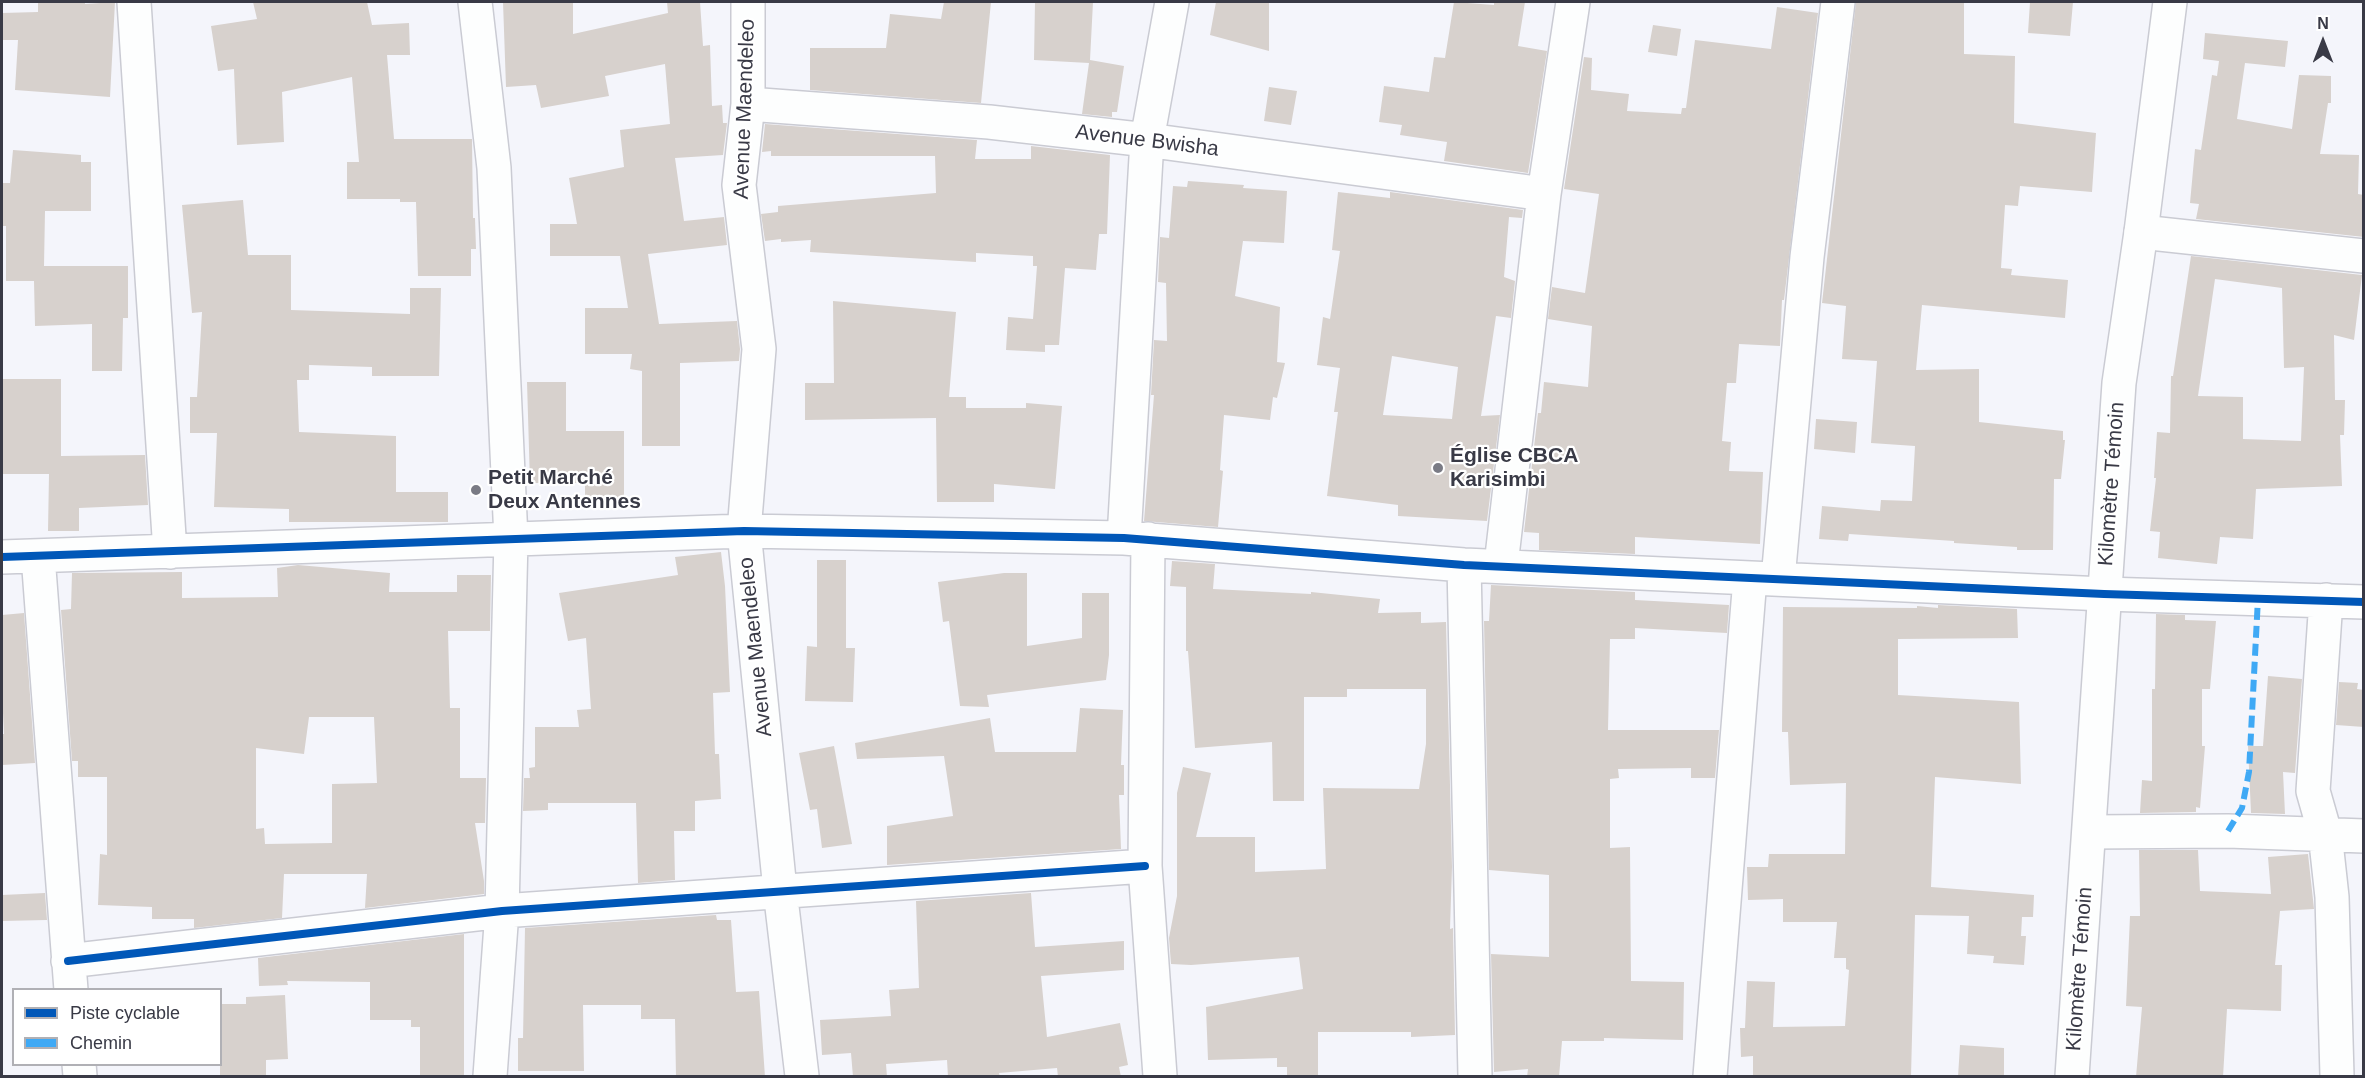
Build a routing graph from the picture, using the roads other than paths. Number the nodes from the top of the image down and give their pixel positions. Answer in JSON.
{"nodes":[{"id":1,"x":134,"y":2,"type":"edge"},
{"id":2,"x":475,"y":2,"type":"edge"},
{"id":3,"x":748,"y":2,"type":"edge"},
{"id":4,"x":1172,"y":2,"type":"edge"},
{"id":5,"x":1573,"y":2,"type":"edge"},
{"id":6,"x":1838,"y":2,"type":"edge"},
{"id":7,"x":2170,"y":2,"type":"edge"},
{"id":8,"x":748,"y":104,"type":"junction"},
{"id":9,"x":1147,"y":140,"type":"junction"},
{"id":10,"x":1544,"y":194,"type":"junction"},
{"id":11,"x":2141,"y":232,"type":"junction"},
{"id":12,"x":2364,"y":256,"type":"edge"},
{"id":13,"x":744,"y":531,"type":"junction"},
{"id":14,"x":1136,"y":538,"type":"junction"},
{"id":15,"x":511,"y":539,"type":"junction"},
{"id":16,"x":170,"y":552,"type":"junction"},
{"id":17,"x":38,"y":556,"type":"junction"},
{"id":18,"x":2,"y":557,"type":"edge"},
{"id":19,"x":1464,"y":565,"type":"junction"},
{"id":20,"x":1501,"y":566,"type":"junction"},
{"id":21,"x":1764,"y":579,"type":"junction"},
{"id":22,"x":2104,"y":594,"type":"junction"},
{"id":23,"x":2326,"y":600,"type":"junction"},
{"id":24,"x":2364,"y":602,"type":"edge"},
{"id":25,"x":2090,"y":832,"type":"junction"},
{"id":26,"x":2325,"y":833,"type":"junction"},
{"id":27,"x":2364,"y":836,"type":"edge"},
{"id":28,"x":1145,"y":866,"type":"junction"},
{"id":29,"x":780,"y":890,"type":"junction"},
{"id":30,"x":502,"y":911,"type":"junction"},
{"id":31,"x":70,"y":975,"type":"edge"},
{"id":32,"x":490,"y":1077,"type":"edge"},
{"id":33,"x":802,"y":1077,"type":"edge"},
{"id":34,"x":1160,"y":1077,"type":"edge"},
{"id":35,"x":1475,"y":1077,"type":"edge"},
{"id":36,"x":1710,"y":1077,"type":"edge"},
{"id":37,"x":2072,"y":1077,"type":"edge"},
{"id":38,"x":2337,"y":1077,"type":"edge"}],
"edges":[{"from":1,"to":16,"type":"street"},
{"from":2,"to":15,"type":"street"},
{"from":3,"to":8,"type":"street","name":"Avenue Maendeleo"},
{"from":4,"to":9,"type":"street"},
{"from":5,"to":10,"type":"street"},
{"from":6,"to":21,"type":"street"},
{"from":7,"to":11,"type":"street","name":"Kilomètre Témoin"},
{"from":8,"to":9,"type":"street","name":"Avenue Bwisha"},
{"from":8,"to":13,"type":"street","name":"Avenue Maendeleo"},
{"from":9,"to":10,"type":"street","name":"Avenue Bwisha"},
{"from":9,"to":14,"type":"street"},
{"from":10,"to":20,"type":"street"},
{"from":11,"to":12,"type":"street"},
{"from":11,"to":22,"type":"street","name":"Kilomètre Témoin"},
{"from":13,"to":14,"type":"street"},
{"from":13,"to":15,"type":"street"},
{"from":13,"to":29,"type":"street","name":"Avenue Maendeleo"},
{"from":14,"to":19,"type":"street"},
{"from":14,"to":28,"type":"street"},
{"from":15,"to":16,"type":"street"},
{"from":15,"to":30,"type":"street"},
{"from":16,"to":17,"type":"street"},
{"from":17,"to":18,"type":"street"},
{"from":17,"to":31,"type":"street"},
{"from":19,"to":20,"type":"street"},
{"from":19,"to":35,"type":"street"},
{"from":20,"to":21,"type":"street"},
{"from":21,"to":22,"type":"street"},
{"from":21,"to":36,"type":"street"},
{"from":22,"to":23,"type":"street"},
{"from":22,"to":25,"type":"street","name":"Kilomètre Témoin"},
{"from":23,"to":24,"type":"street"},
{"from":23,"to":26,"type":"street"},
{"from":25,"to":26,"type":"street"},
{"from":25,"to":37,"type":"street","name":"Kilomètre Témoin"},
{"from":26,"to":27,"type":"street"},
{"from":26,"to":38,"type":"street"},
{"from":28,"to":29,"type":"street"},
{"from":28,"to":34,"type":"street"},
{"from":29,"to":30,"type":"street"},
{"from":29,"to":33,"type":"street","name":"Avenue Maendeleo"},
{"from":30,"to":31,"type":"street"},
{"from":30,"to":32,"type":"street"}]}
